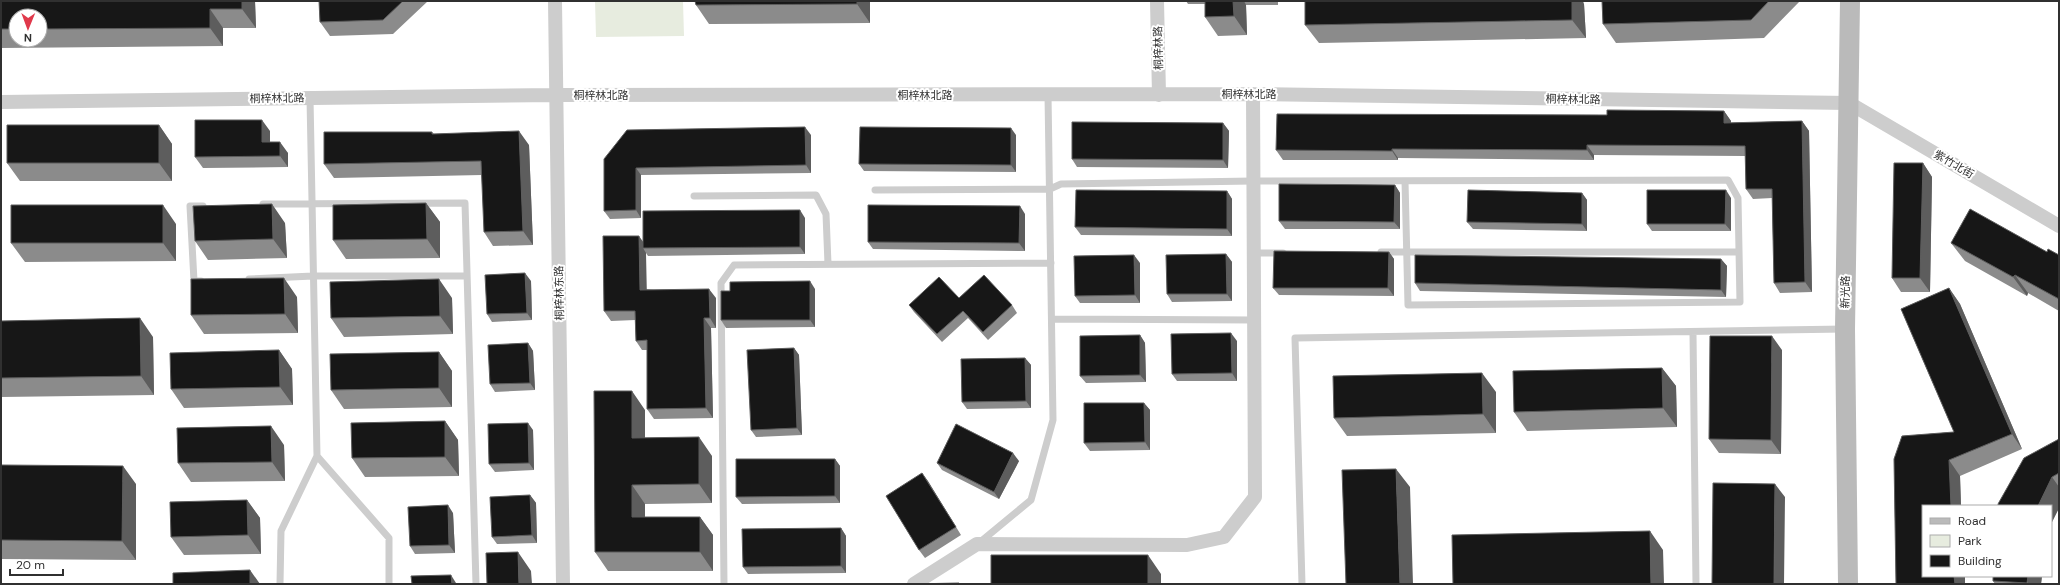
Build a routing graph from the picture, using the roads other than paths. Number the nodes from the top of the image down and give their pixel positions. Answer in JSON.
{"nodes":[{"id":1,"x":555,"y":1,"type":"edge"},
{"id":2,"x":1157,"y":1,"type":"edge"},
{"id":3,"x":1850,"y":1,"type":"edge"},
{"id":4,"x":1253,"y":94,"type":"junction"},
{"id":5,"x":556,"y":95,"type":"junction"},
{"id":6,"x":1048,"y":95,"type":"junction"},
{"id":7,"x":1159,"y":95,"type":"junction"},
{"id":8,"x":310,"y":98,"type":"junction"},
{"id":9,"x":1,"y":102,"type":"edge"},
{"id":10,"x":1849,"y":103,"type":"junction"},
{"id":11,"x":1253,"y":181,"type":"junction"},
{"id":12,"x":1405,"y":181,"type":"junction"},
{"id":13,"x":1050,"y":189,"type":"junction"},
{"id":14,"x":874,"y":190,"type":"dead end"},
{"id":15,"x":694,"y":196,"type":"dead end"},
{"id":16,"x":312,"y":203,"type":"junction"},
{"id":17,"x":258,"y":204,"type":"edge"},
{"id":18,"x":213,"y":205,"type":"edge"},
{"id":19,"x":2059,"y":226,"type":"edge"},
{"id":20,"x":1376,"y":252,"type":"edge"},
{"id":21,"x":1407,"y":252,"type":"junction"},
{"id":22,"x":1739,"y":252,"type":"junction"},
{"id":23,"x":1254,"y":253,"type":"junction"},
{"id":24,"x":1292,"y":253,"type":"edge"},
{"id":25,"x":1051,"y":263,"type":"junction"},
{"id":26,"x":828,"y":264,"type":"junction"},
{"id":27,"x":313,"y":276,"type":"junction"},
{"id":28,"x":467,"y":276,"type":"junction"},
{"id":29,"x":242,"y":279,"type":"edge"},
{"id":30,"x":210,"y":281,"type":"edge"},
{"id":31,"x":1052,"y":319,"type":"junction"},
{"id":32,"x":1254,"y":320,"type":"junction"},
{"id":33,"x":1845,"y":329,"type":"junction"},
{"id":34,"x":1693,"y":333,"type":"junction"},
{"id":35,"x":317,"y":456,"type":"junction"},
{"id":36,"x":977,"y":544,"type":"junction"},
{"id":37,"x":280,"y":584,"type":"edge"},
{"id":38,"x":389,"y":584,"type":"edge"},
{"id":39,"x":476,"y":584,"type":"edge"},
{"id":40,"x":563,"y":584,"type":"edge"},
{"id":41,"x":724,"y":584,"type":"edge"},
{"id":42,"x":914,"y":584,"type":"edge"},
{"id":43,"x":1302,"y":584,"type":"edge"},
{"id":44,"x":1696,"y":584,"type":"edge"},
{"id":45,"x":1848,"y":584,"type":"edge"}],
"edges":[{"from":1,"to":5,"type":"street","name":"桐梓林东路"},
{"from":2,"to":7,"type":"street","name":"桐梓林路"},
{"from":3,"to":10,"type":"main road","name":"新光路"},
{"from":4,"to":7,"type":"street","name":"桐梓林北路"},
{"from":4,"to":10,"type":"street","name":"桐梓林北路"},
{"from":4,"to":11,"type":"street"},
{"from":5,"to":6,"type":"street","name":"桐梓林北路"},
{"from":5,"to":8,"type":"street","name":"桐梓林北路"},
{"from":5,"to":40,"type":"street","name":"桐梓林东路"},
{"from":6,"to":7,"type":"street","name":"桐梓林北路"},
{"from":6,"to":13,"type":"lane"},
{"from":8,"to":9,"type":"street","name":"桐梓林北路"},
{"from":8,"to":16,"type":"lane"},
{"from":10,"to":19,"type":"street","name":"紫竹北街"},
{"from":10,"to":33,"type":"main road","name":"新光路"},
{"from":11,"to":12,"type":"lane"},
{"from":11,"to":13,"type":"lane"},
{"from":11,"to":23,"type":"street"},
{"from":12,"to":21,"type":"lane"},
{"from":12,"to":22,"type":"lane"},
{"from":13,"to":14,"type":"lane"},
{"from":13,"to":25,"type":"lane"},
{"from":15,"to":26,"type":"lane"},
{"from":16,"to":17,"type":"lane"},
{"from":16,"to":27,"type":"lane"},
{"from":16,"to":28,"type":"lane"},
{"from":18,"to":30,"type":"lane"},
{"from":20,"to":21,"type":"lane"},
{"from":21,"to":22,"type":"lane"},
{"from":21,"to":22,"type":"lane"},
{"from":23,"to":24,"type":"lane"},
{"from":23,"to":32,"type":"street"},
{"from":25,"to":26,"type":"lane"},
{"from":25,"to":31,"type":"lane"},
{"from":26,"to":41,"type":"lane"},
{"from":27,"to":28,"type":"lane"},
{"from":27,"to":29,"type":"lane"},
{"from":27,"to":35,"type":"lane"},
{"from":28,"to":39,"type":"lane"},
{"from":31,"to":32,"type":"lane"},
{"from":31,"to":36,"type":"lane"},
{"from":32,"to":36,"type":"street"},
{"from":33,"to":34,"type":"lane"},
{"from":33,"to":45,"type":"main road","name":"新光路"},
{"from":34,"to":43,"type":"lane"},
{"from":34,"to":44,"type":"lane"},
{"from":35,"to":37,"type":"lane"},
{"from":35,"to":38,"type":"lane"},
{"from":36,"to":42,"type":"street"}]}
